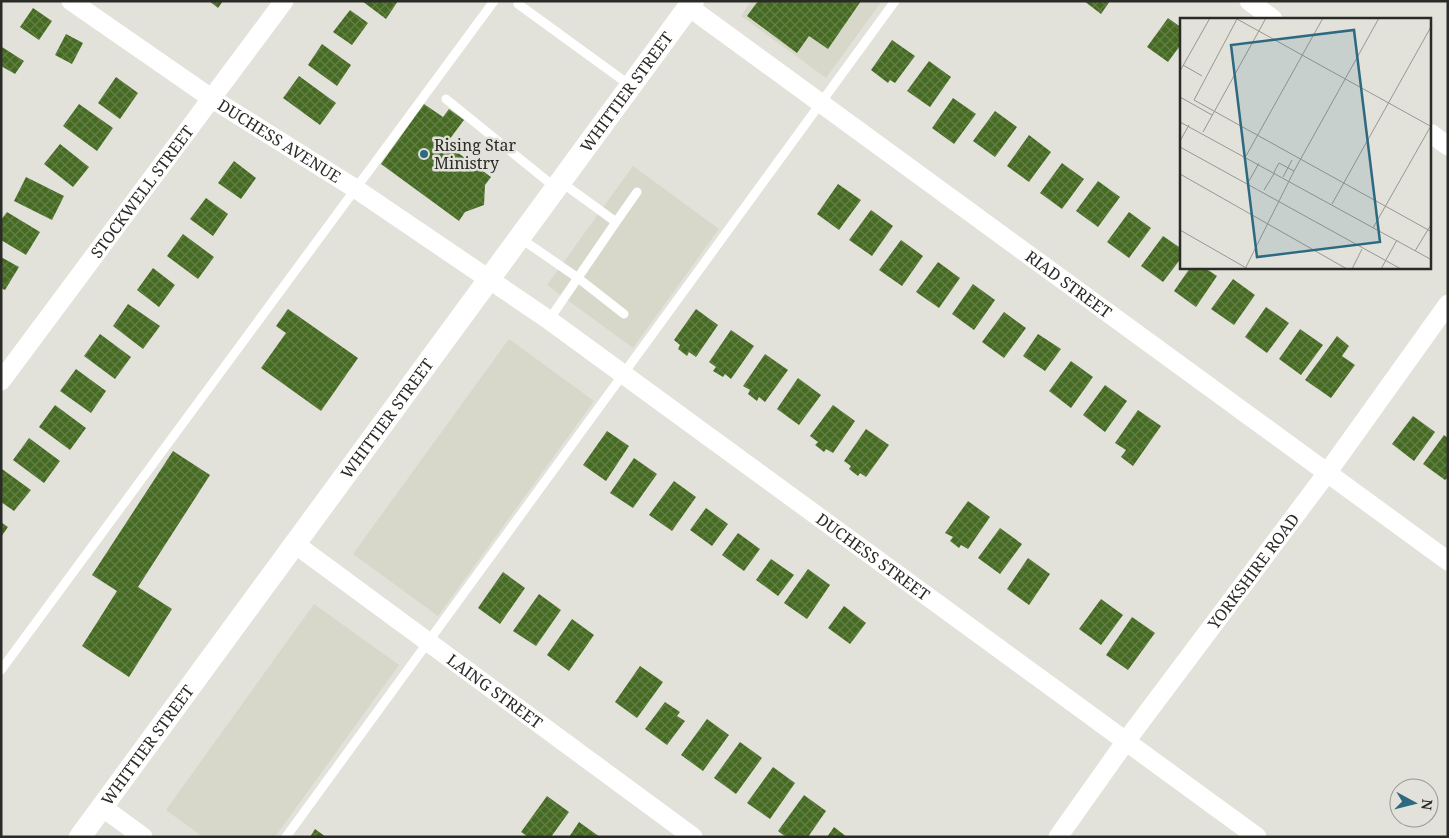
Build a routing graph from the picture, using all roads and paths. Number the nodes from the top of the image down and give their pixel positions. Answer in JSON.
{"nodes":[{"id":1,"x":71,"y":1,"type":"edge"},
{"id":2,"x":284,"y":1,"type":"edge"},
{"id":3,"x":494,"y":1,"type":"edge"},
{"id":4,"x":895,"y":1,"type":"edge"},
{"id":5,"x":1249,"y":1,"type":"edge"},
{"id":6,"x":518,"y":4,"type":"dead end"},
{"id":7,"x":691,"y":4,"type":"edge"},
{"id":8,"x":1272,"y":18,"type":"edge"},
{"id":9,"x":631,"y":86,"type":"junction"},
{"id":10,"x":211,"y":98,"type":"junction"},
{"id":11,"x":446,"y":99,"type":"dead end"},
{"id":12,"x":821,"y":103,"type":"junction"},
{"id":13,"x":1432,"y":134,"type":"edge"},
{"id":14,"x":1448,"y":146,"type":"edge"},
{"id":15,"x":558,"y":185,"type":"junction"},
{"id":16,"x":356,"y":189,"type":"junction"},
{"id":17,"x":637,"y":192,"type":"dead end"},
{"id":18,"x":616,"y":222,"type":"junction"},
{"id":19,"x":520,"y":238,"type":"junction"},
{"id":20,"x":578,"y":278,"type":"junction"},
{"id":21,"x":489,"y":280,"type":"junction"},
{"id":22,"x":1448,"y":304,"type":"edge"},
{"id":23,"x":624,"y":314,"type":"dead end"},
{"id":24,"x":549,"y":320,"type":"junction"},
{"id":25,"x":624,"y":375,"type":"junction"},
{"id":26,"x":1,"y":381,"type":"edge"},
{"id":27,"x":1327,"y":473,"type":"junction"},
{"id":28,"x":295,"y":544,"type":"junction"},
{"id":29,"x":1448,"y":561,"type":"edge"},
{"id":30,"x":429,"y":641,"type":"junction"},
{"id":31,"x":1,"y":670,"type":"edge"},
{"id":32,"x":1126,"y":741,"type":"junction"},
{"id":33,"x":102,"y":807,"type":"junction"},
{"id":34,"x":80,"y":837,"type":"edge"},
{"id":35,"x":143,"y":837,"type":"edge"},
{"id":36,"x":286,"y":837,"type":"edge"},
{"id":37,"x":693,"y":837,"type":"edge"},
{"id":38,"x":1058,"y":837,"type":"edge"},
{"id":39,"x":1257,"y":837,"type":"edge"}],
"edges":[{"from":1,"to":10,"type":"street","name":"DUCHESS AVENUE"},
{"from":2,"to":10,"type":"street","name":"STOCKWELL STREET"},
{"from":3,"to":16,"type":"lane"},
{"from":4,"to":12,"type":"lane"},
{"from":5,"to":8,"type":"street"},
{"from":6,"to":9,"type":"lane"},
{"from":7,"to":9,"type":"street","name":"WHITTIER STREET"},
{"from":7,"to":12,"type":"street","name":"RIAD STREET"},
{"from":9,"to":15,"type":"street","name":"WHITTIER STREET"},
{"from":10,"to":16,"type":"street","name":"DUCHESS AVENUE"},
{"from":10,"to":26,"type":"street","name":"STOCKWELL STREET"},
{"from":11,"to":15,"type":"lane"},
{"from":12,"to":25,"type":"lane"},
{"from":12,"to":27,"type":"street","name":"RIAD STREET"},
{"from":13,"to":14,"type":"street"},
{"from":15,"to":18,"type":"lane"},
{"from":15,"to":19,"type":"street","name":"WHITTIER STREET"},
{"from":16,"to":21,"type":"street","name":"DUCHESS AVENUE"},
{"from":16,"to":31,"type":"lane"},
{"from":17,"to":18,"type":"lane"},
{"from":18,"to":20,"type":"lane"},
{"from":19,"to":20,"type":"lane"},
{"from":19,"to":21,"type":"street","name":"WHITTIER STREET"},
{"from":20,"to":23,"type":"lane"},
{"from":20,"to":24,"type":"lane"},
{"from":21,"to":24,"type":"street","name":"DUCHESS STREET"},
{"from":21,"to":28,"type":"street","name":"WHITTIER STREET"},
{"from":22,"to":27,"type":"street","name":"YORKSHIRE ROAD"},
{"from":24,"to":25,"type":"street","name":"DUCHESS STREET"},
{"from":25,"to":30,"type":"lane"},
{"from":25,"to":32,"type":"street","name":"DUCHESS STREET"},
{"from":27,"to":29,"type":"street","name":"RIAD STREET"},
{"from":27,"to":32,"type":"street","name":"YORKSHIRE ROAD"},
{"from":28,"to":30,"type":"street","name":"LAING STREET"},
{"from":28,"to":33,"type":"street","name":"WHITTIER STREET"},
{"from":30,"to":36,"type":"lane"},
{"from":30,"to":37,"type":"street","name":"LAING STREET"},
{"from":32,"to":38,"type":"street","name":"YORKSHIRE ROAD"},
{"from":32,"to":39,"type":"street","name":"DUCHESS STREET"},
{"from":33,"to":34,"type":"street","name":"WHITTIER STREET"},
{"from":33,"to":35,"type":"street"}]}
